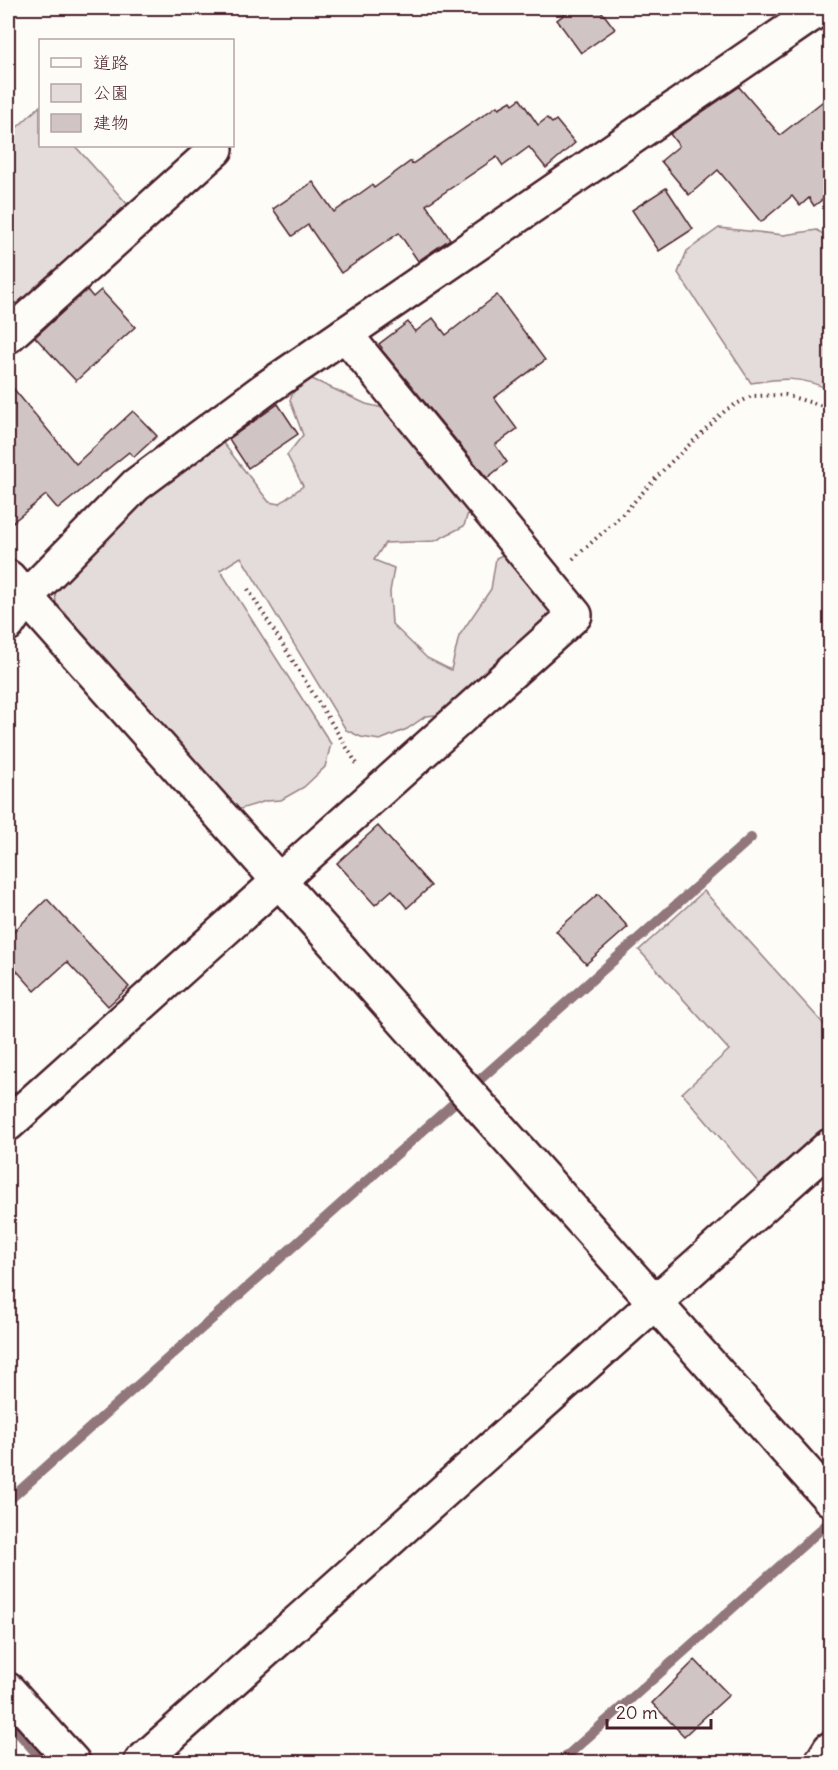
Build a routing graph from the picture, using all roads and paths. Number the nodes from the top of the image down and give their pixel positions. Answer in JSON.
{"nodes":[{"id":1,"x":821,"y":8,"type":"edge"},
{"id":2,"x":216,"y":149,"type":"dead end"},
{"id":3,"x":345,"y":334,"type":"junction"},
{"id":4,"x":8,"y":336,"type":"edge"},
{"id":5,"x":831,"y":408,"type":"edge"},
{"id":6,"x":548,"y":582,"type":"junction"},
{"id":7,"x":17,"y":587,"type":"edge"},
{"id":8,"x":248,"y":589,"type":"dead end"},
{"id":9,"x":8,"y":624,"type":"edge"},
{"id":10,"x":375,"y":793,"type":"junction"},
{"id":11,"x":278,"y":880,"type":"junction"},
{"id":12,"x":8,"y":1124,"type":"edge"},
{"id":13,"x":831,"y":1146,"type":"edge"},
{"id":14,"x":656,"y":1303,"type":"junction"},
{"id":15,"x":831,"y":1499,"type":"edge"},
{"id":16,"x":8,"y":1690,"type":"edge"},
{"id":17,"x":831,"y":1749,"type":"edge"},
{"id":18,"x":73,"y":1762,"type":"edge"},
{"id":19,"x":141,"y":1762,"type":"edge"},
{"id":20,"x":822,"y":1762,"type":"edge"}],
"edges":[{"from":1,"to":3,"type":"street"},
{"from":2,"to":4,"type":"street"},
{"from":3,"to":6,"type":"street"},
{"from":3,"to":7,"type":"street"},
{"from":5,"to":6,"type":"path"},
{"from":6,"to":10,"type":"street"},
{"from":7,"to":9,"type":"street"},
{"from":7,"to":11,"type":"street"},
{"from":8,"to":10,"type":"path"},
{"from":10,"to":11,"type":"street"},
{"from":11,"to":12,"type":"street"},
{"from":11,"to":14,"type":"street"},
{"from":13,"to":14,"type":"street"},
{"from":14,"to":15,"type":"street"},
{"from":14,"to":19,"type":"street"},
{"from":16,"to":18,"type":"street"},
{"from":17,"to":20,"type":"street"}]}
